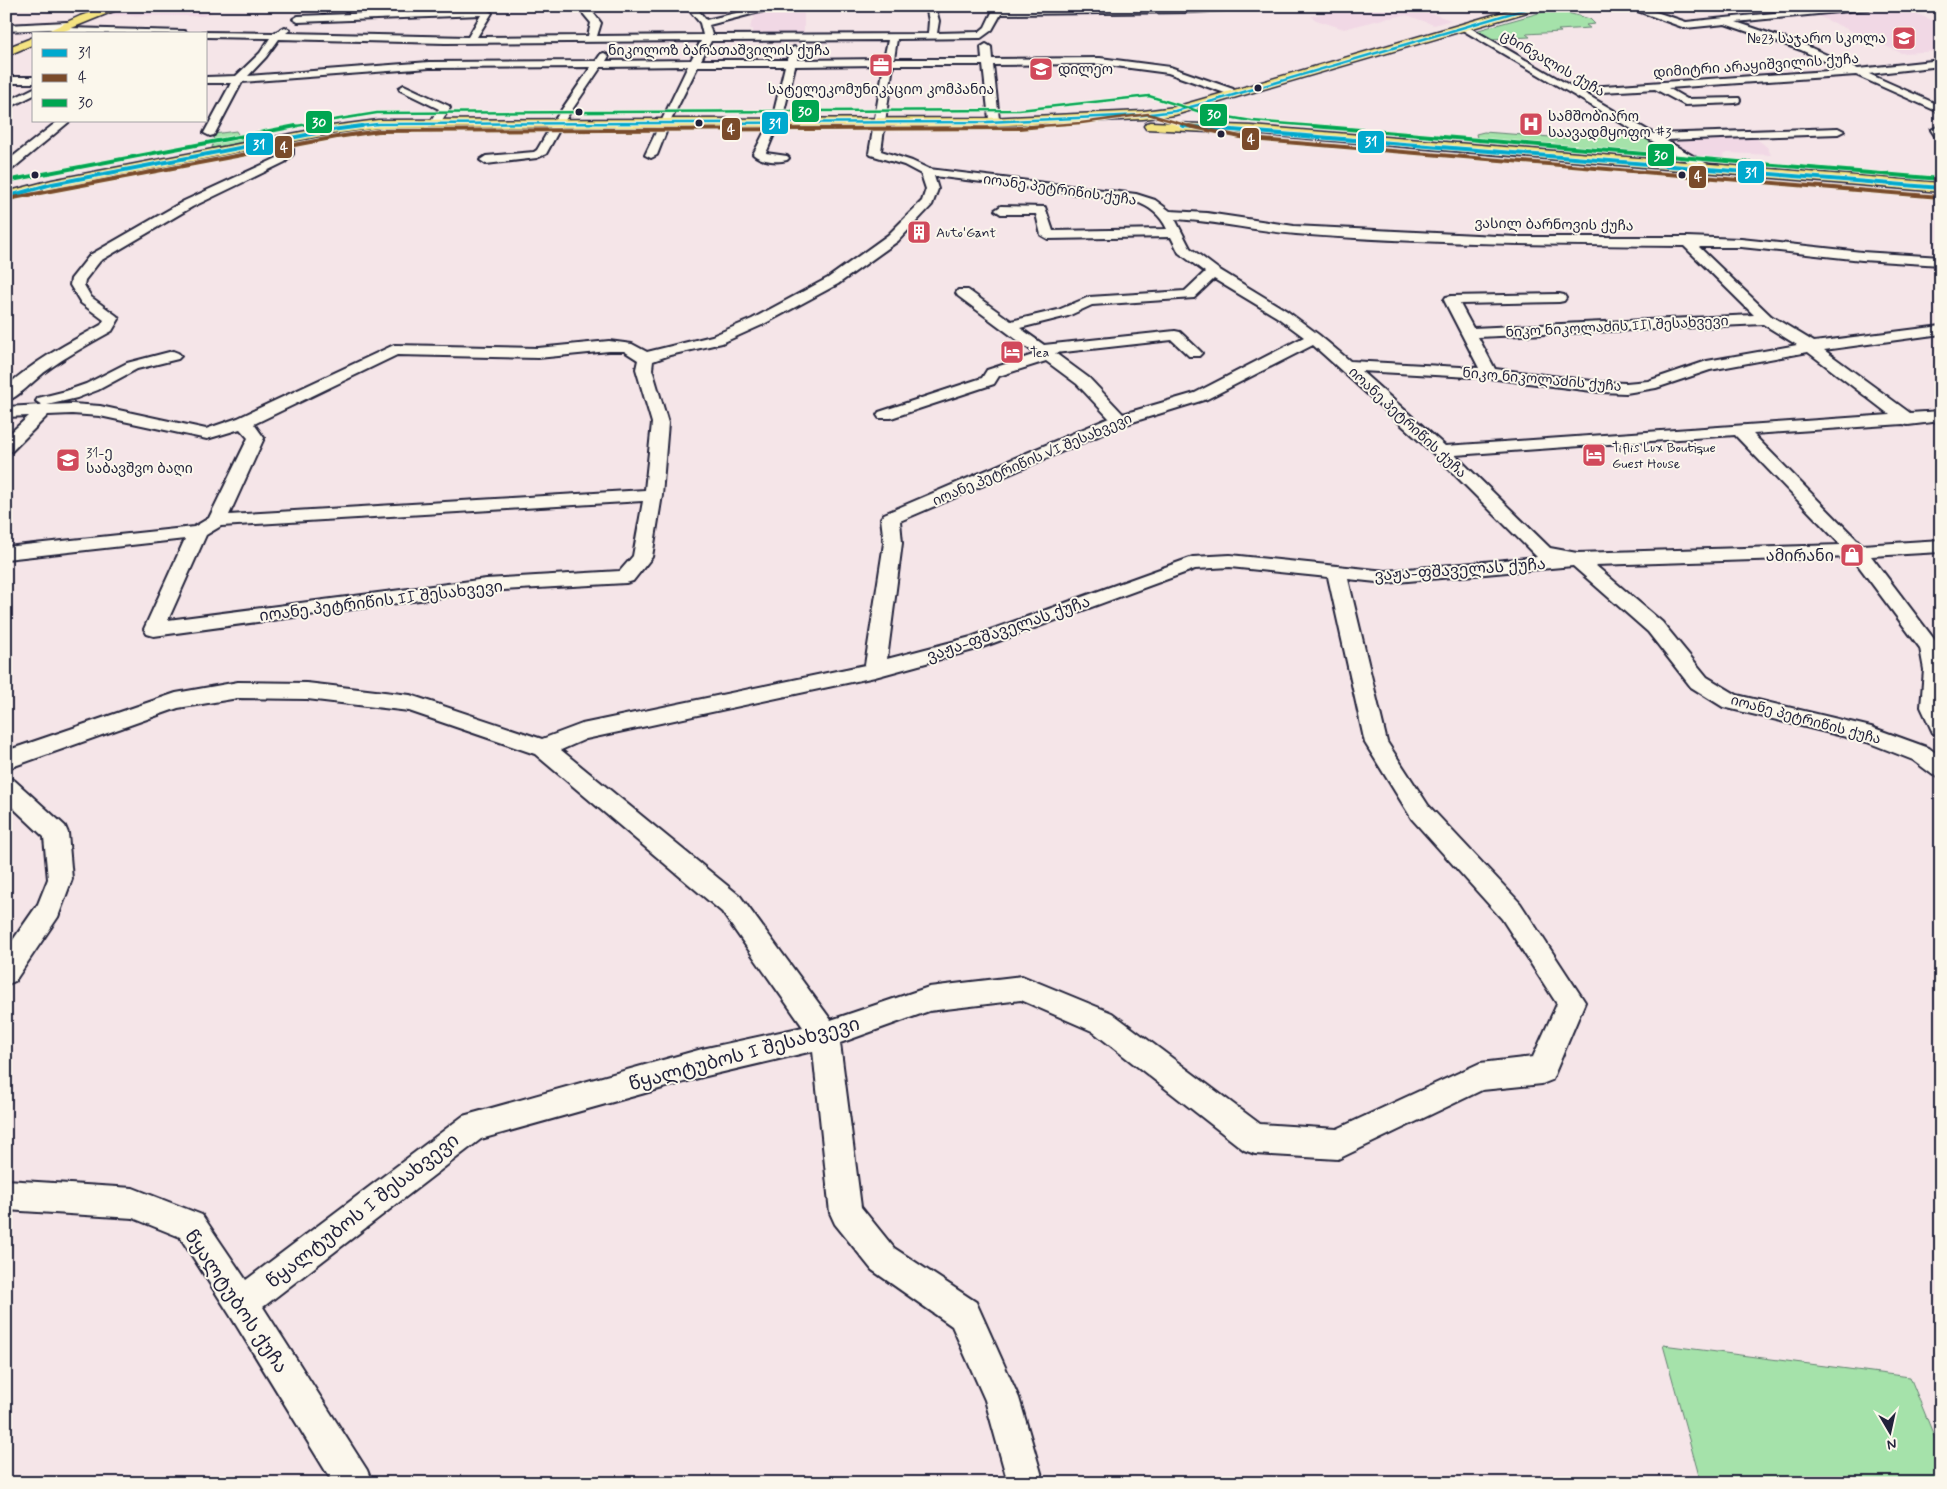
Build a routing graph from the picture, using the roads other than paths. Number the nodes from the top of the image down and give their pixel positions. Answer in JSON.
{"nodes":[{"id":1,"x":121,"y":6,"type":"edge"},
{"id":2,"x":317,"y":6,"type":"edge"},
{"id":3,"x":584,"y":6,"type":"edge"},
{"id":4,"x":690,"y":6,"type":"edge"},
{"id":5,"x":779,"y":6,"type":"edge"},
{"id":6,"x":930,"y":6,"type":"edge"},
{"id":7,"x":1242,"y":6,"type":"edge"},
{"id":8,"x":1519,"y":6,"type":"edge"},
{"id":9,"x":1537,"y":6,"type":"edge"},
{"id":10,"x":1628,"y":6,"type":"edge"},
{"id":11,"x":1869,"y":6,"type":"edge"},
{"id":12,"x":1175,"y":8,"type":"edge"},
{"id":13,"x":998,"y":9,"type":"edge"},
{"id":14,"x":298,"y":20,"type":"junction"},
{"id":15,"x":1724,"y":21,"type":"junction"},
{"id":16,"x":704,"y":23,"type":"junction"},
{"id":17,"x":67,"y":25,"type":"junction"},
{"id":18,"x":6,"y":28,"type":"edge"},
{"id":19,"x":1464,"y":28,"type":"junction"},
{"id":20,"x":51,"y":32,"type":"edge"},
{"id":21,"x":208,"y":34,"type":"edge"},
{"id":22,"x":276,"y":36,"type":"junction"},
{"id":23,"x":893,"y":36,"type":"junction"},
{"id":24,"x":932,"y":36,"type":"junction"},
{"id":25,"x":978,"y":36,"type":"junction"},
{"id":26,"x":592,"y":37,"type":"junction"},
{"id":27,"x":708,"y":37,"type":"junction"},
{"id":28,"x":798,"y":37,"type":"junction"},
{"id":29,"x":618,"y":38,"type":"junction"},
{"id":30,"x":470,"y":39,"type":"junction"},
{"id":31,"x":32,"y":41,"type":"edge"},
{"id":32,"x":6,"y":52,"type":"edge"},
{"id":33,"x":988,"y":62,"type":"junction"},
{"id":34,"x":1941,"y":62,"type":"edge"},
{"id":35,"x":888,"y":63,"type":"junction"},
{"id":36,"x":597,"y":64,"type":"junction"},
{"id":37,"x":694,"y":64,"type":"junction"},
{"id":38,"x":791,"y":64,"type":"junction"},
{"id":39,"x":1857,"y":72,"type":"junction"},
{"id":40,"x":6,"y":80,"type":"edge"},
{"id":41,"x":32,"y":80,"type":"edge"},
{"id":42,"x":208,"y":80,"type":"edge"},
{"id":43,"x":238,"y":80,"type":"junction"},
{"id":44,"x":1656,"y":85,"type":"junction"},
{"id":45,"x":404,"y":88,"type":"dead end"},
{"id":46,"x":1229,"y":91,"type":"junction"},
{"id":47,"x":1572,"y":91,"type":"junction"},
{"id":48,"x":32,"y":92,"type":"edge"},
{"id":49,"x":1735,"y":100,"type":"dead end"},
{"id":50,"x":6,"y":106,"type":"edge"},
{"id":51,"x":1149,"y":110,"type":"junction"},
{"id":52,"x":1941,"y":110,"type":"edge"},
{"id":53,"x":1172,"y":112,"type":"junction"},
{"id":54,"x":994,"y":119,"type":"junction"},
{"id":55,"x":436,"y":121,"type":"junction"},
{"id":56,"x":775,"y":121,"type":"junction"},
{"id":57,"x":880,"y":121,"type":"junction"},
{"id":58,"x":1042,"y":121,"type":"junction"},
{"id":59,"x":64,"y":122,"type":"edge"},
{"id":60,"x":558,"y":122,"type":"junction"},
{"id":61,"x":666,"y":122,"type":"junction"},
{"id":62,"x":1189,"y":128,"type":"junction"},
{"id":63,"x":1941,"y":128,"type":"edge"},
{"id":64,"x":1251,"y":130,"type":"junction"},
{"id":65,"x":1838,"y":131,"type":"dead end"},
{"id":66,"x":210,"y":133,"type":"dead end"},
{"id":67,"x":1941,"y":136,"type":"edge"},
{"id":68,"x":1652,"y":137,"type":"junction"},
{"id":69,"x":283,"y":140,"type":"junction"},
{"id":70,"x":650,"y":155,"type":"dead end"},
{"id":71,"x":783,"y":158,"type":"dead end"},
{"id":72,"x":486,"y":160,"type":"dead end"},
{"id":73,"x":6,"y":168,"type":"edge"},
{"id":74,"x":1705,"y":168,"type":"junction"},
{"id":75,"x":926,"y":172,"type":"junction"},
{"id":76,"x":1941,"y":188,"type":"edge"},
{"id":77,"x":6,"y":190,"type":"edge"},
{"id":78,"x":6,"y":197,"type":"edge"},
{"id":79,"x":1001,"y":210,"type":"dead end"},
{"id":80,"x":1167,"y":215,"type":"junction"},
{"id":81,"x":1175,"y":233,"type":"junction"},
{"id":82,"x":1686,"y":241,"type":"junction"},
{"id":83,"x":1941,"y":261,"type":"edge"},
{"id":84,"x":1213,"y":272,"type":"junction"},
{"id":85,"x":964,"y":293,"type":"dead end"},
{"id":86,"x":1559,"y":298,"type":"dead end"},
{"id":87,"x":1766,"y":319,"type":"junction"},
{"id":88,"x":1009,"y":326,"type":"junction"},
{"id":89,"x":1941,"y":330,"type":"edge"},
{"id":90,"x":1922,"y":331,"type":"junction"},
{"id":91,"x":1468,"y":333,"type":"junction"},
{"id":92,"x":1314,"y":338,"type":"junction"},
{"id":93,"x":1941,"y":343,"type":"edge"},
{"id":94,"x":1811,"y":347,"type":"junction"},
{"id":95,"x":1045,"y":352,"type":"junction"},
{"id":96,"x":1194,"y":353,"type":"dead end"},
{"id":97,"x":173,"y":356,"type":"dead end"},
{"id":98,"x":646,"y":358,"type":"junction"},
{"id":99,"x":1346,"y":366,"type":"junction"},
{"id":100,"x":1488,"y":373,"type":"junction"},
{"id":101,"x":13,"y":382,"type":"edge"},
{"id":102,"x":6,"y":396,"type":"edge"},
{"id":103,"x":6,"y":410,"type":"edge"},
{"id":104,"x":44,"y":411,"type":"junction"},
{"id":105,"x":885,"y":415,"type":"dead end"},
{"id":106,"x":1941,"y":416,"type":"edge"},
{"id":107,"x":1120,"y":420,"type":"junction"},
{"id":108,"x":1908,"y":420,"type":"junction"},
{"id":109,"x":244,"y":422,"type":"junction"},
{"id":110,"x":1740,"y":431,"type":"junction"},
{"id":111,"x":6,"y":447,"type":"edge"},
{"id":112,"x":1441,"y":451,"type":"junction"},
{"id":113,"x":653,"y":495,"type":"junction"},
{"id":114,"x":217,"y":521,"type":"junction"},
{"id":115,"x":198,"y":532,"type":"junction"},
{"id":116,"x":1941,"y":546,"type":"edge"},
{"id":117,"x":1857,"y":551,"type":"junction"},
{"id":118,"x":6,"y":553,"type":"edge"},
{"id":119,"x":1539,"y":558,"type":"junction"},
{"id":120,"x":1578,"y":559,"type":"junction"},
{"id":121,"x":1337,"y":573,"type":"junction"},
{"id":122,"x":875,"y":670,"type":"junction"},
{"id":123,"x":1938,"y":671,"type":"edge"},
{"id":124,"x":1941,"y":727,"type":"edge"},
{"id":125,"x":543,"y":748,"type":"junction"},
{"id":126,"x":6,"y":760,"type":"edge"},
{"id":127,"x":1941,"y":769,"type":"edge"},
{"id":128,"x":6,"y":786,"type":"edge"},
{"id":129,"x":6,"y":974,"type":"edge"},
{"id":130,"x":825,"y":1035,"type":"junction"},
{"id":131,"x":6,"y":1195,"type":"edge"},
{"id":132,"x":242,"y":1303,"type":"junction"},
{"id":133,"x":354,"y":1483,"type":"edge"},
{"id":134,"x":1026,"y":1483,"type":"edge"}],
"edges":[{"from":1,"to":17,"type":"main road"},
{"from":2,"to":14,"type":"street"},
{"from":3,"to":26,"type":"street"},
{"from":4,"to":16,"type":"street"},
{"from":5,"to":16,"type":"street"},
{"from":6,"to":24,"type":"street"},
{"from":7,"to":12,"type":"street"},
{"from":8,"to":46,"type":"main road"},
{"from":9,"to":19,"type":"main road"},
{"from":10,"to":15,"type":"street"},
{"from":11,"to":15,"type":"street"},
{"from":12,"to":13,"type":"street"},
{"from":13,"to":25,"type":"street"},
{"from":14,"to":22,"type":"street"},
{"from":14,"to":30,"type":"street"},
{"from":15,"to":39,"type":"street"},
{"from":16,"to":27,"type":"street"},
{"from":17,"to":18,"type":"street"},
{"from":17,"to":20,"type":"main road"},
{"from":19,"to":47,"type":"street","name":"ცხინვალის ქუჩა"},
{"from":19,"to":53,"type":"main road"},
{"from":21,"to":22,"type":"street"},
{"from":22,"to":30,"type":"street"},
{"from":22,"to":43,"type":"street"},
{"from":23,"to":24,"type":"street"},
{"from":23,"to":28,"type":"street"},
{"from":23,"to":35,"type":"street"},
{"from":24,"to":25,"type":"street"},
{"from":25,"to":33,"type":"street"},
{"from":26,"to":29,"type":"street"},
{"from":26,"to":30,"type":"street"},
{"from":27,"to":28,"type":"street"},
{"from":27,"to":29,"type":"street"},
{"from":27,"to":37,"type":"street"},
{"from":28,"to":38,"type":"street"},
{"from":29,"to":36,"type":"street"},
{"from":31,"to":32,"type":"main road"},
{"from":33,"to":35,"type":"street","name":"ნიკოლოზ ბარათაშვილის ქუჩა"},
{"from":33,"to":46,"type":"street","name":"ნიკოლოზ ბარათაშვილის ქუჩა"},
{"from":33,"to":54,"type":"street"},
{"from":34,"to":39,"type":"street","name":"დიმიტრი არაყიშვილის ქუჩა"},
{"from":35,"to":38,"type":"street","name":"ნიკოლოზ ბარათაშვილის ქუჩა"},
{"from":35,"to":57,"type":"street"},
{"from":36,"to":37,"type":"street","name":"ნიკოლოზ ბარათაშვილის ქუჩა"},
{"from":36,"to":43,"type":"street","name":"ნიკოლოზ ბარათაშვილის ქუჩა"},
{"from":36,"to":60,"type":"street"},
{"from":37,"to":38,"type":"street","name":"ნიკოლოზ ბარათაშვილის ქუჩა"},
{"from":37,"to":61,"type":"street"},
{"from":38,"to":56,"type":"street"},
{"from":39,"to":44,"type":"street","name":"დიმიტრი არაყიშვილის ქუჩა"},
{"from":39,"to":52,"type":"street"},
{"from":40,"to":41,"type":"street"},
{"from":42,"to":43,"type":"street","name":"ნიკოლოზ ბარათაშვილის ქუჩა"},
{"from":43,"to":66,"type":"street"},
{"from":44,"to":47,"type":"street","name":"დიმიტრი არაყიშვილის ქუჩა"},
{"from":44,"to":49,"type":"street"},
{"from":45,"to":55,"type":"street"},
{"from":46,"to":51,"type":"main road"},
{"from":47,"to":68,"type":"street","name":"ცხინვალის ქუჩა"},
{"from":48,"to":50,"type":"street"},
{"from":51,"to":53,"type":"main road"},
{"from":51,"to":54,"type":"main road"},
{"from":51,"to":58,"type":"main road"},
{"from":51,"to":62,"type":"main road"},
{"from":53,"to":64,"type":"main road"},
{"from":54,"to":57,"type":"main road"},
{"from":55,"to":60,"type":"main road"},
{"from":55,"to":77,"type":"main road"},
{"from":56,"to":57,"type":"main road"},
{"from":56,"to":61,"type":"main road"},
{"from":56,"to":71,"type":"street"},
{"from":57,"to":58,"type":"main road"},
{"from":57,"to":75,"type":"street","name":"იოანე პეტრიწის ქუჩა"},
{"from":58,"to":62,"type":"main road"},
{"from":59,"to":73,"type":"street"},
{"from":60,"to":61,"type":"main road"},
{"from":60,"to":69,"type":"main road"},
{"from":60,"to":72,"type":"street"},
{"from":61,"to":70,"type":"street"},
{"from":62,"to":64,"type":"main road"},
{"from":63,"to":67,"type":"street"},
{"from":64,"to":74,"type":"main road"},
{"from":65,"to":68,"type":"street"},
{"from":68,"to":74,"type":"street","name":"ცხინვალის ქუჩა"},
{"from":69,"to":78,"type":"main road"},
{"from":69,"to":101,"type":"street"},
{"from":74,"to":76,"type":"main road"},
{"from":75,"to":80,"type":"street","name":"იოანე პეტრიწის ქუჩა"},
{"from":75,"to":98,"type":"street"},
{"from":79,"to":81,"type":"street"},
{"from":80,"to":81,"type":"street","name":"იოანე პეტრიწის ქუჩა"},
{"from":80,"to":82,"type":"street","name":"ვასილ ბარნოვის ქუჩა"},
{"from":81,"to":84,"type":"street","name":"იოანე პეტრიწის ქუჩა"},
{"from":82,"to":83,"type":"street","name":"ვასილ ბარნოვის ქუჩა"},
{"from":82,"to":87,"type":"street"},
{"from":84,"to":88,"type":"street"},
{"from":84,"to":92,"type":"street","name":"იოანე პეტრიწის ქუჩა"},
{"from":85,"to":88,"type":"street"},
{"from":86,"to":91,"type":"street"},
{"from":87,"to":91,"type":"street","name":"ნიკო ნიკოლაძის III შესახვევი"},
{"from":87,"to":94,"type":"street"},
{"from":88,"to":95,"type":"street"},
{"from":89,"to":90,"type":"street","name":"ნიკო ნიკოლაძის ქუჩა"},
{"from":90,"to":93,"type":"street"},
{"from":90,"to":94,"type":"street","name":"ნიკო ნიკოლაძის ქუჩა"},
{"from":91,"to":100,"type":"street"},
{"from":92,"to":99,"type":"street","name":"იოანე პეტრიწის ქუჩა"},
{"from":92,"to":107,"type":"street","name":"იოანე პეტრიწის VI შესახვევი"},
{"from":94,"to":100,"type":"street","name":"ნიკო ნიკოლაძის ქუჩა"},
{"from":94,"to":108,"type":"street"},
{"from":95,"to":96,"type":"street"},
{"from":95,"to":105,"type":"street"},
{"from":95,"to":107,"type":"street"},
{"from":97,"to":103,"type":"street"},
{"from":98,"to":109,"type":"street"},
{"from":98,"to":113,"type":"street","name":"იოანე პეტრიწის II შესახვევი"},
{"from":99,"to":100,"type":"street","name":"ნიკო ნიკოლაძის ქუჩა"},
{"from":99,"to":112,"type":"street","name":"იოანე პეტრიწის ქუჩა"},
{"from":101,"to":102,"type":"street"},
{"from":103,"to":104,"type":"street"},
{"from":104,"to":109,"type":"street"},
{"from":104,"to":111,"type":"street"},
{"from":106,"to":108,"type":"street"},
{"from":107,"to":122,"type":"street","name":"იოანე პეტრიწის VI შესახვევი"},
{"from":108,"to":110,"type":"street"},
{"from":109,"to":114,"type":"street"},
{"from":110,"to":112,"type":"street"},
{"from":110,"to":117,"type":"street"},
{"from":112,"to":119,"type":"street","name":"იოანე პეტრიწის ქუჩა"},
{"from":113,"to":114,"type":"street"},
{"from":113,"to":115,"type":"street","name":"იოანე პეტრიწის II შესახვევი"},
{"from":114,"to":115,"type":"street"},
{"from":115,"to":118,"type":"street"},
{"from":116,"to":117,"type":"street","name":"ვაჟა-ფშაველას ქუჩა"},
{"from":117,"to":120,"type":"street","name":"ვაჟა-ფშაველას ქუჩა"},
{"from":117,"to":123,"type":"street"},
{"from":119,"to":120,"type":"street","name":"ვაჟა-ფშაველას ქუჩა"},
{"from":119,"to":121,"type":"street","name":"ვაჟა-ფშაველას ქუჩა"},
{"from":120,"to":127,"type":"street","name":"იოანე პეტრიწის ქუჩა"},
{"from":121,"to":122,"type":"street","name":"ვაჟა-ფშაველას ქუჩა"},
{"from":121,"to":130,"type":"street","name":"წყალტუბოს I შესახვევი"},
{"from":122,"to":125,"type":"street","name":"ვაჟა-ფშაველას ქუჩა"},
{"from":123,"to":124,"type":"street"},
{"from":125,"to":126,"type":"street"},
{"from":125,"to":130,"type":"street"},
{"from":128,"to":129,"type":"street"},
{"from":130,"to":132,"type":"street","name":"წყალტუბოს I შესახვევი"},
{"from":130,"to":134,"type":"street"},
{"from":131,"to":132,"type":"street","name":"წყალტუბოს ქუჩა"},
{"from":132,"to":133,"type":"street","name":"წყალტუბოს ქუჩა"}]}
